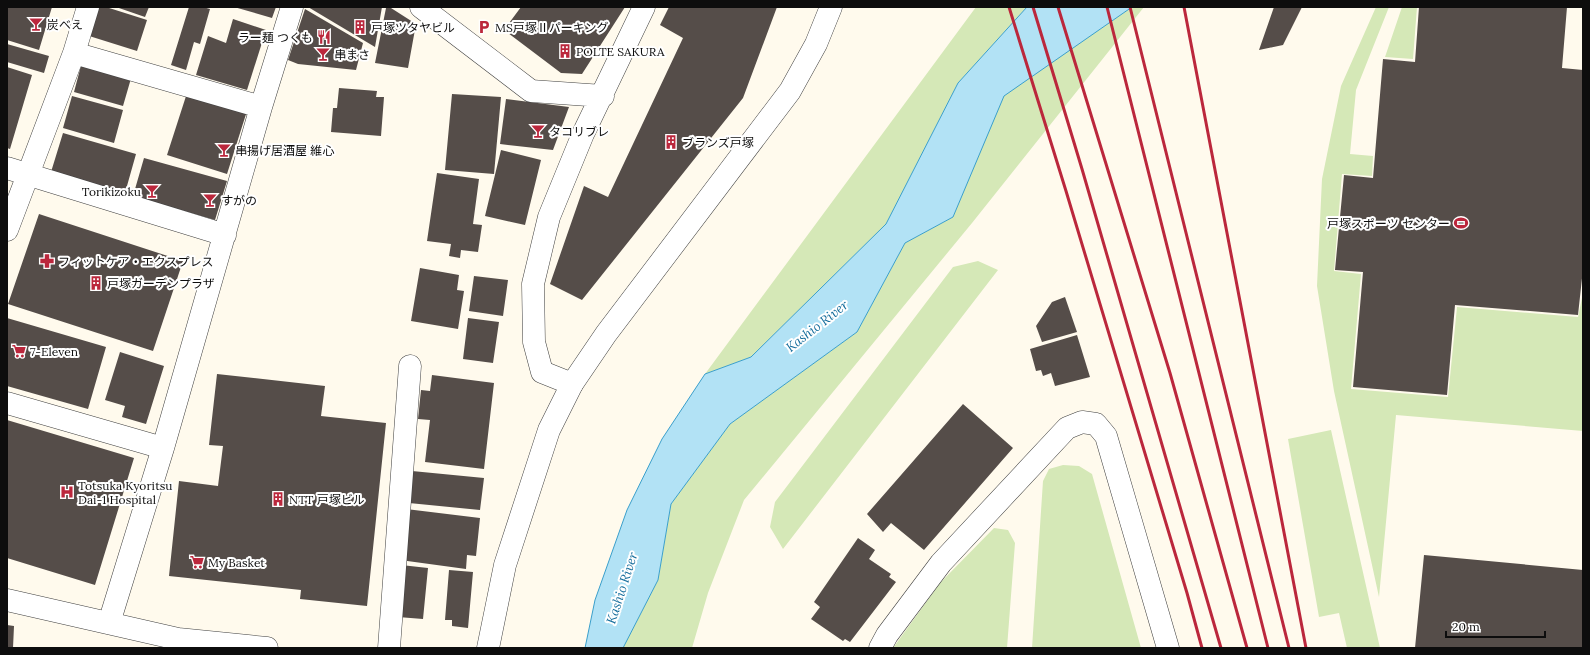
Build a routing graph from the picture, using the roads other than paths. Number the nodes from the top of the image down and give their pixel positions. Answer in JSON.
{"nodes":[{"id":1,"x":88,"y":7,"type":"edge"},
{"id":2,"x":292,"y":7,"type":"edge"},
{"id":3,"x":421,"y":7,"type":"edge"},
{"id":4,"x":644,"y":7,"type":"edge"},
{"id":5,"x":831,"y":7,"type":"edge"},
{"id":6,"x":74,"y":53,"type":"junction"},
{"id":7,"x":603,"y":96,"type":"junction"},
{"id":8,"x":261,"y":107,"type":"junction"},
{"id":9,"x":7,"y":168,"type":"edge"},
{"id":10,"x":28,"y":175,"type":"junction"},
{"id":11,"x":7,"y":230,"type":"edge"},
{"id":12,"x":225,"y":235,"type":"junction"},
{"id":13,"x":410,"y":366,"type":"dead end"},
{"id":14,"x":572,"y":384,"type":"junction"},
{"id":15,"x":7,"y":403,"type":"edge"},
{"id":16,"x":163,"y":448,"type":"junction"},
{"id":17,"x":7,"y":600,"type":"edge"},
{"id":18,"x":109,"y":623,"type":"junction"},
{"id":19,"x":267,"y":648,"type":"edge"},
{"id":20,"x":388,"y":648,"type":"edge"},
{"id":21,"x":488,"y":648,"type":"edge"},
{"id":22,"x":880,"y":648,"type":"edge"},
{"id":23,"x":1168,"y":648,"type":"edge"}],
"edges":[{"from":1,"to":6,"type":"street"},
{"from":2,"to":8,"type":"street"},
{"from":3,"to":7,"type":"street"},
{"from":4,"to":7,"type":"street"},
{"from":5,"to":14,"type":"street"},
{"from":6,"to":8,"type":"street"},
{"from":6,"to":10,"type":"street"},
{"from":7,"to":14,"type":"street"},
{"from":8,"to":12,"type":"street"},
{"from":9,"to":10,"type":"street"},
{"from":10,"to":11,"type":"street"},
{"from":10,"to":12,"type":"street"},
{"from":12,"to":16,"type":"street"},
{"from":13,"to":20,"type":"street"},
{"from":14,"to":21,"type":"street"},
{"from":15,"to":16,"type":"street"},
{"from":16,"to":18,"type":"street"},
{"from":17,"to":18,"type":"street"},
{"from":18,"to":19,"type":"street"},
{"from":22,"to":23,"type":"street"}]}
